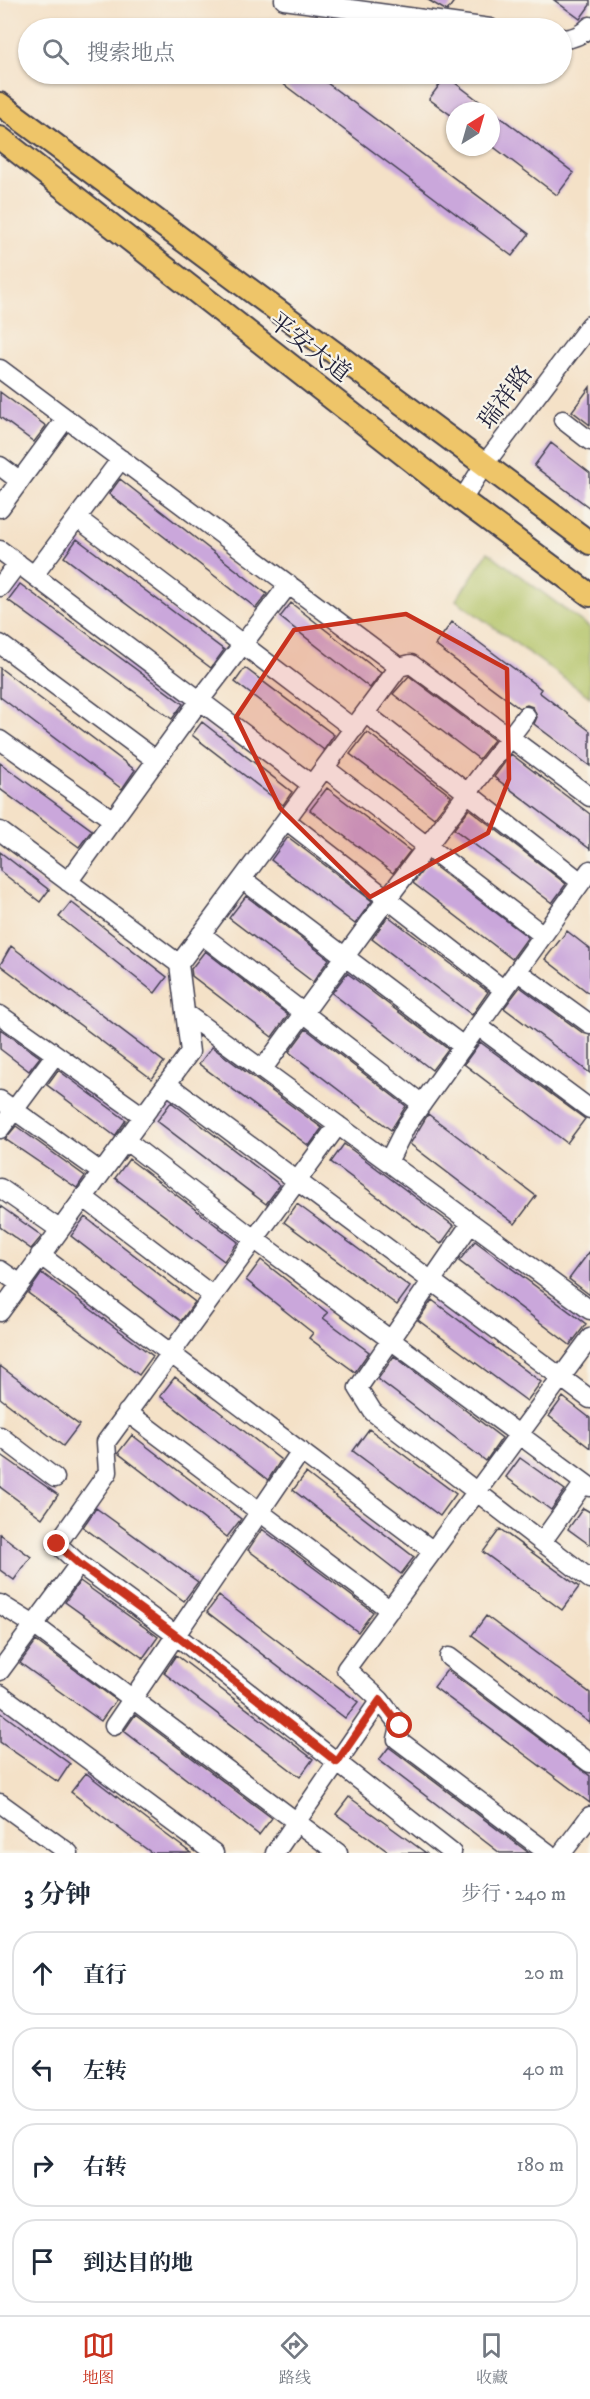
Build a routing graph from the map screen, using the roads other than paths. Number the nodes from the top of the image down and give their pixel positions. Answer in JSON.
{"nodes":[{"id":1,"x":284,"y":0,"type":"edge"},
{"id":2,"x":416,"y":18,"type":"edge"},
{"id":3,"x":590,"y":26,"type":"edge"},
{"id":4,"x":572,"y":38,"type":"edge"},
{"id":5,"x":0,"y":104,"type":"edge"},
{"id":6,"x":0,"y":138,"type":"edge"},
{"id":7,"x":590,"y":325,"type":"edge"},
{"id":8,"x":0,"y":369,"type":"edge"},
{"id":9,"x":66,"y":418,"type":"junction"},
{"id":10,"x":562,"y":420,"type":"dead end"},
{"id":11,"x":590,"y":441,"type":"edge"},
{"id":12,"x":121,"y":459,"type":"junction"},
{"id":13,"x":484,"y":465,"type":"junction"},
{"id":14,"x":0,"y":466,"type":"edge"},
{"id":15,"x":20,"y":481,"type":"junction"},
{"id":16,"x":462,"y":500,"type":"junction"},
{"id":17,"x":0,"y":508,"type":"edge"},
{"id":18,"x":77,"y":518,"type":"junction"},
{"id":19,"x":590,"y":543,"type":"edge"},
{"id":20,"x":0,"y":550,"type":"edge"},
{"id":21,"x":18,"y":563,"type":"junction"},
{"id":22,"x":34,"y":575,"type":"junction"},
{"id":23,"x":289,"y":584,"type":"junction"},
{"id":24,"x":0,"y":587,"type":"edge"},
{"id":25,"x":590,"y":595,"type":"edge"},
{"id":26,"x":0,"y":644,"type":"edge"},
{"id":27,"x":242,"y":645,"type":"junction"},
{"id":28,"x":399,"y":667,"type":"junction"},
{"id":29,"x":200,"y":700,"type":"junction"},
{"id":30,"x":365,"y":713,"type":"junction"},
{"id":31,"x":526,"y":717,"type":"dead end"},
{"id":32,"x":354,"y":729,"type":"junction"},
{"id":33,"x":510,"y":738,"type":"junction"},
{"id":34,"x":0,"y":740,"type":"edge"},
{"id":35,"x":156,"y":760,"type":"junction"},
{"id":36,"x":325,"y":768,"type":"junction"},
{"id":37,"x":312,"y":785,"type":"junction"},
{"id":38,"x":468,"y":793,"type":"junction"},
{"id":39,"x":590,"y":796,"type":"edge"},
{"id":40,"x":113,"y":820,"type":"junction"},
{"id":41,"x":286,"y":820,"type":"junction"},
{"id":42,"x":0,"y":831,"type":"edge"},
{"id":43,"x":427,"y":846,"type":"junction"},
{"id":44,"x":586,"y":876,"type":"edge"},
{"id":45,"x":242,"y":879,"type":"junction"},
{"id":46,"x":68,"y":882,"type":"junction"},
{"id":47,"x":387,"y":898,"type":"junction"},
{"id":48,"x":201,"y":934,"type":"junction"},
{"id":49,"x":543,"y":935,"type":"junction"},
{"id":50,"x":344,"y":956,"type":"junction"},
{"id":51,"x":179,"y":964,"type":"junction"},
{"id":52,"x":517,"y":971,"type":"junction"},
{"id":53,"x":504,"y":990,"type":"junction"},
{"id":54,"x":185,"y":1013,"type":"junction"},
{"id":55,"x":304,"y":1013,"type":"junction"},
{"id":56,"x":0,"y":1015,"type":"edge"},
{"id":57,"x":590,"y":1024,"type":"edge"},
{"id":58,"x":478,"y":1026,"type":"junction"},
{"id":59,"x":464,"y":1046,"type":"junction"},
{"id":60,"x":55,"y":1055,"type":"junction"},
{"id":61,"x":262,"y":1070,"type":"junction"},
{"id":62,"x":167,"y":1084,"type":"junction"},
{"id":63,"x":422,"y":1104,"type":"junction"},
{"id":64,"x":7,"y":1105,"type":"edge"},
{"id":65,"x":590,"y":1109,"type":"edge"},
{"id":66,"x":143,"y":1116,"type":"junction"},
{"id":67,"x":338,"y":1125,"type":"junction"},
{"id":68,"x":0,"y":1129,"type":"edge"},
{"id":69,"x":125,"y":1140,"type":"junction"},
{"id":70,"x":388,"y":1162,"type":"junction"},
{"id":71,"x":101,"y":1173,"type":"junction"},
{"id":72,"x":298,"y":1181,"type":"junction"},
{"id":73,"x":0,"y":1188,"type":"edge"},
{"id":74,"x":83,"y":1197,"type":"junction"},
{"id":75,"x":471,"y":1223,"type":"junction"},
{"id":76,"x":59,"y":1229,"type":"junction"},
{"id":77,"x":254,"y":1239,"type":"junction"},
{"id":78,"x":40,"y":1255,"type":"junction"},
{"id":79,"x":0,"y":1270,"type":"edge"},
{"id":80,"x":431,"y":1280,"type":"junction"},
{"id":81,"x":19,"y":1283,"type":"junction"},
{"id":82,"x":213,"y":1296,"type":"junction"},
{"id":83,"x":590,"y":1310,"type":"edge"},
{"id":84,"x":0,"y":1312,"type":"edge"},
{"id":85,"x":590,"y":1338,"type":"edge"},
{"id":86,"x":391,"y":1339,"type":"junction"},
{"id":87,"x":171,"y":1352,"type":"junction"},
{"id":88,"x":562,"y":1377,"type":"junction"},
{"id":89,"x":590,"y":1399,"type":"edge"},
{"id":90,"x":128,"y":1412,"type":"junction"},
{"id":91,"x":520,"y":1433,"type":"junction"},
{"id":92,"x":0,"y":1436,"type":"edge"},
{"id":93,"x":301,"y":1451,"type":"junction"},
{"id":94,"x":56,"y":1478,"type":"dead end"},
{"id":95,"x":587,"y":1485,"type":"edge"},
{"id":96,"x":477,"y":1492,"type":"junction"},
{"id":97,"x":260,"y":1512,"type":"junction"},
{"id":98,"x":542,"y":1542,"type":"junction"},
{"id":99,"x":433,"y":1551,"type":"junction"},
{"id":100,"x":79,"y":1564,"type":"junction"},
{"id":101,"x":590,"y":1579,"type":"edge"},
{"id":102,"x":0,"y":1604,"type":"edge"},
{"id":103,"x":390,"y":1610,"type":"junction"},
{"id":104,"x":33,"y":1625,"type":"junction"},
{"id":105,"x":177,"y":1636,"type":"junction"},
{"id":106,"x":448,"y":1657,"type":"dead end"},
{"id":107,"x":0,"y":1671,"type":"edge"},
{"id":108,"x":0,"y":1694,"type":"edge"},
{"id":109,"x":132,"y":1700,"type":"junction"},
{"id":110,"x":380,"y":1700,"type":"junction"},
{"id":111,"x":114,"y":1726,"type":"dead end"},
{"id":112,"x":337,"y":1762,"type":"junction"},
{"id":113,"x":590,"y":1763,"type":"edge"},
{"id":114,"x":0,"y":1803,"type":"edge"},
{"id":115,"x":590,"y":1816,"type":"edge"},
{"id":116,"x":296,"y":1822,"type":"junction"},
{"id":117,"x":69,"y":1853,"type":"edge"},
{"id":118,"x":214,"y":1853,"type":"edge"},
{"id":119,"x":275,"y":1853,"type":"edge"},
{"id":120,"x":338,"y":1853,"type":"edge"},
{"id":121,"x":452,"y":1853,"type":"edge"},
{"id":122,"x":548,"y":1853,"type":"edge"},
{"id":123,"x":562,"y":1853,"type":"edge"}],
"edges":[{"from":1,"to":2,"type":"street"},
{"from":3,"to":4,"type":"street"},
{"from":5,"to":13,"type":"main road","name":"平安大道"},
{"from":6,"to":16,"type":"main road","name":"平安大道"},
{"from":7,"to":13,"type":"street","name":"瑞祥路"},
{"from":8,"to":9,"type":"street"},
{"from":9,"to":12,"type":"street"},
{"from":9,"to":15,"type":"street"},
{"from":10,"to":11,"type":"street"},
{"from":12,"to":18,"type":"street"},
{"from":12,"to":23,"type":"street"},
{"from":13,"to":16,"type":"street","name":"瑞祥路"},
{"from":13,"to":19,"type":"main road","name":"平安大道"},
{"from":14,"to":15,"type":"street"},
{"from":15,"to":17,"type":"street"},
{"from":16,"to":25,"type":"main road","name":"平安大道"},
{"from":18,"to":22,"type":"street"},
{"from":18,"to":27,"type":"street"},
{"from":20,"to":21,"type":"street"},
{"from":21,"to":22,"type":"street"},
{"from":21,"to":24,"type":"street"},
{"from":22,"to":29,"type":"street"},
{"from":23,"to":27,"type":"street"},
{"from":23,"to":28,"type":"street"},
{"from":26,"to":35,"type":"street"},
{"from":27,"to":29,"type":"street"},
{"from":27,"to":32,"type":"street"},
{"from":28,"to":30,"type":"street"},
{"from":28,"to":33,"type":"street"},
{"from":29,"to":35,"type":"street"},
{"from":29,"to":37,"type":"street"},
{"from":30,"to":32,"type":"street"},
{"from":30,"to":38,"type":"street"},
{"from":31,"to":33,"type":"street"},
{"from":32,"to":36,"type":"street"},
{"from":33,"to":38,"type":"street"},
{"from":33,"to":39,"type":"street"},
{"from":34,"to":40,"type":"street"},
{"from":35,"to":40,"type":"street"},
{"from":36,"to":37,"type":"street"},
{"from":36,"to":43,"type":"street"},
{"from":37,"to":41,"type":"street"},
{"from":38,"to":43,"type":"street"},
{"from":38,"to":44,"type":"street"},
{"from":40,"to":46,"type":"street"},
{"from":41,"to":45,"type":"street"},
{"from":41,"to":47,"type":"street"},
{"from":42,"to":46,"type":"street"},
{"from":43,"to":47,"type":"street"},
{"from":43,"to":49,"type":"street"},
{"from":44,"to":49,"type":"street"},
{"from":45,"to":48,"type":"street"},
{"from":45,"to":50,"type":"street"},
{"from":46,"to":51,"type":"street"},
{"from":47,"to":50,"type":"street"},
{"from":47,"to":53,"type":"street"},
{"from":48,"to":51,"type":"street"},
{"from":48,"to":55,"type":"street"},
{"from":49,"to":52,"type":"street"},
{"from":50,"to":55,"type":"street"},
{"from":50,"to":59,"type":"street"},
{"from":51,"to":54,"type":"street"},
{"from":52,"to":53,"type":"street"},
{"from":52,"to":57,"type":"street"},
{"from":53,"to":58,"type":"street"},
{"from":54,"to":61,"type":"street"},
{"from":54,"to":62,"type":"street"},
{"from":55,"to":61,"type":"street"},
{"from":55,"to":63,"type":"street"},
{"from":56,"to":60,"type":"street"},
{"from":58,"to":59,"type":"street"},
{"from":58,"to":65,"type":"street"},
{"from":59,"to":63,"type":"street"},
{"from":60,"to":64,"type":"street"},
{"from":60,"to":66,"type":"street"},
{"from":61,"to":67,"type":"street"},
{"from":62,"to":66,"type":"street"},
{"from":62,"to":72,"type":"street"},
{"from":63,"to":70,"type":"street"},
{"from":64,"to":68,"type":"street"},
{"from":64,"to":71,"type":"street"},
{"from":66,"to":69,"type":"street"},
{"from":67,"to":70,"type":"street"},
{"from":67,"to":72,"type":"street"},
{"from":69,"to":71,"type":"street"},
{"from":69,"to":77,"type":"street"},
{"from":70,"to":75,"type":"street"},
{"from":71,"to":74,"type":"street"},
{"from":72,"to":77,"type":"street"},
{"from":72,"to":80,"type":"street"},
{"from":73,"to":76,"type":"street"},
{"from":74,"to":76,"type":"street"},
{"from":74,"to":82,"type":"street"},
{"from":75,"to":80,"type":"street"},
{"from":75,"to":83,"type":"street"},
{"from":76,"to":78,"type":"street"},
{"from":77,"to":82,"type":"street"},
{"from":77,"to":86,"type":"street"},
{"from":78,"to":81,"type":"street"},
{"from":78,"to":87,"type":"street"},
{"from":79,"to":81,"type":"street"},
{"from":80,"to":86,"type":"street"},
{"from":80,"to":88,"type":"street"},
{"from":81,"to":84,"type":"street"},
{"from":82,"to":87,"type":"street"},
{"from":85,"to":88,"type":"street"},
{"from":86,"to":91,"type":"street"},
{"from":86,"to":96,"type":"street"},
{"from":87,"to":90,"type":"street"},
{"from":87,"to":93,"type":"street"},
{"from":88,"to":89,"type":"street"},
{"from":88,"to":91,"type":"street"},
{"from":90,"to":97,"type":"street"},
{"from":90,"to":100,"type":"street"},
{"from":91,"to":95,"type":"street"},
{"from":91,"to":96,"type":"street"},
{"from":92,"to":94,"type":"street"},
{"from":93,"to":97,"type":"street"},
{"from":93,"to":99,"type":"street"},
{"from":95,"to":98,"type":"street"},
{"from":96,"to":98,"type":"street"},
{"from":96,"to":99,"type":"street"},
{"from":97,"to":103,"type":"street"},
{"from":97,"to":105,"type":"street"},
{"from":98,"to":101,"type":"street"},
{"from":99,"to":103,"type":"street"},
{"from":100,"to":104,"type":"street"},
{"from":100,"to":105,"type":"street"},
{"from":102,"to":104,"type":"street"},
{"from":103,"to":110,"type":"street"},
{"from":104,"to":107,"type":"street"},
{"from":104,"to":109,"type":"street"},
{"from":105,"to":109,"type":"street"},
{"from":105,"to":112,"type":"street"},
{"from":106,"to":113,"type":"street"},
{"from":108,"to":118,"type":"street"},
{"from":109,"to":111,"type":"street"},
{"from":109,"to":116,"type":"street"},
{"from":110,"to":112,"type":"street"},
{"from":110,"to":122,"type":"street"},
{"from":112,"to":116,"type":"street"},
{"from":112,"to":121,"type":"street"},
{"from":114,"to":117,"type":"street"},
{"from":115,"to":123,"type":"street"},
{"from":116,"to":119,"type":"street"},
{"from":116,"to":120,"type":"street"}]}
